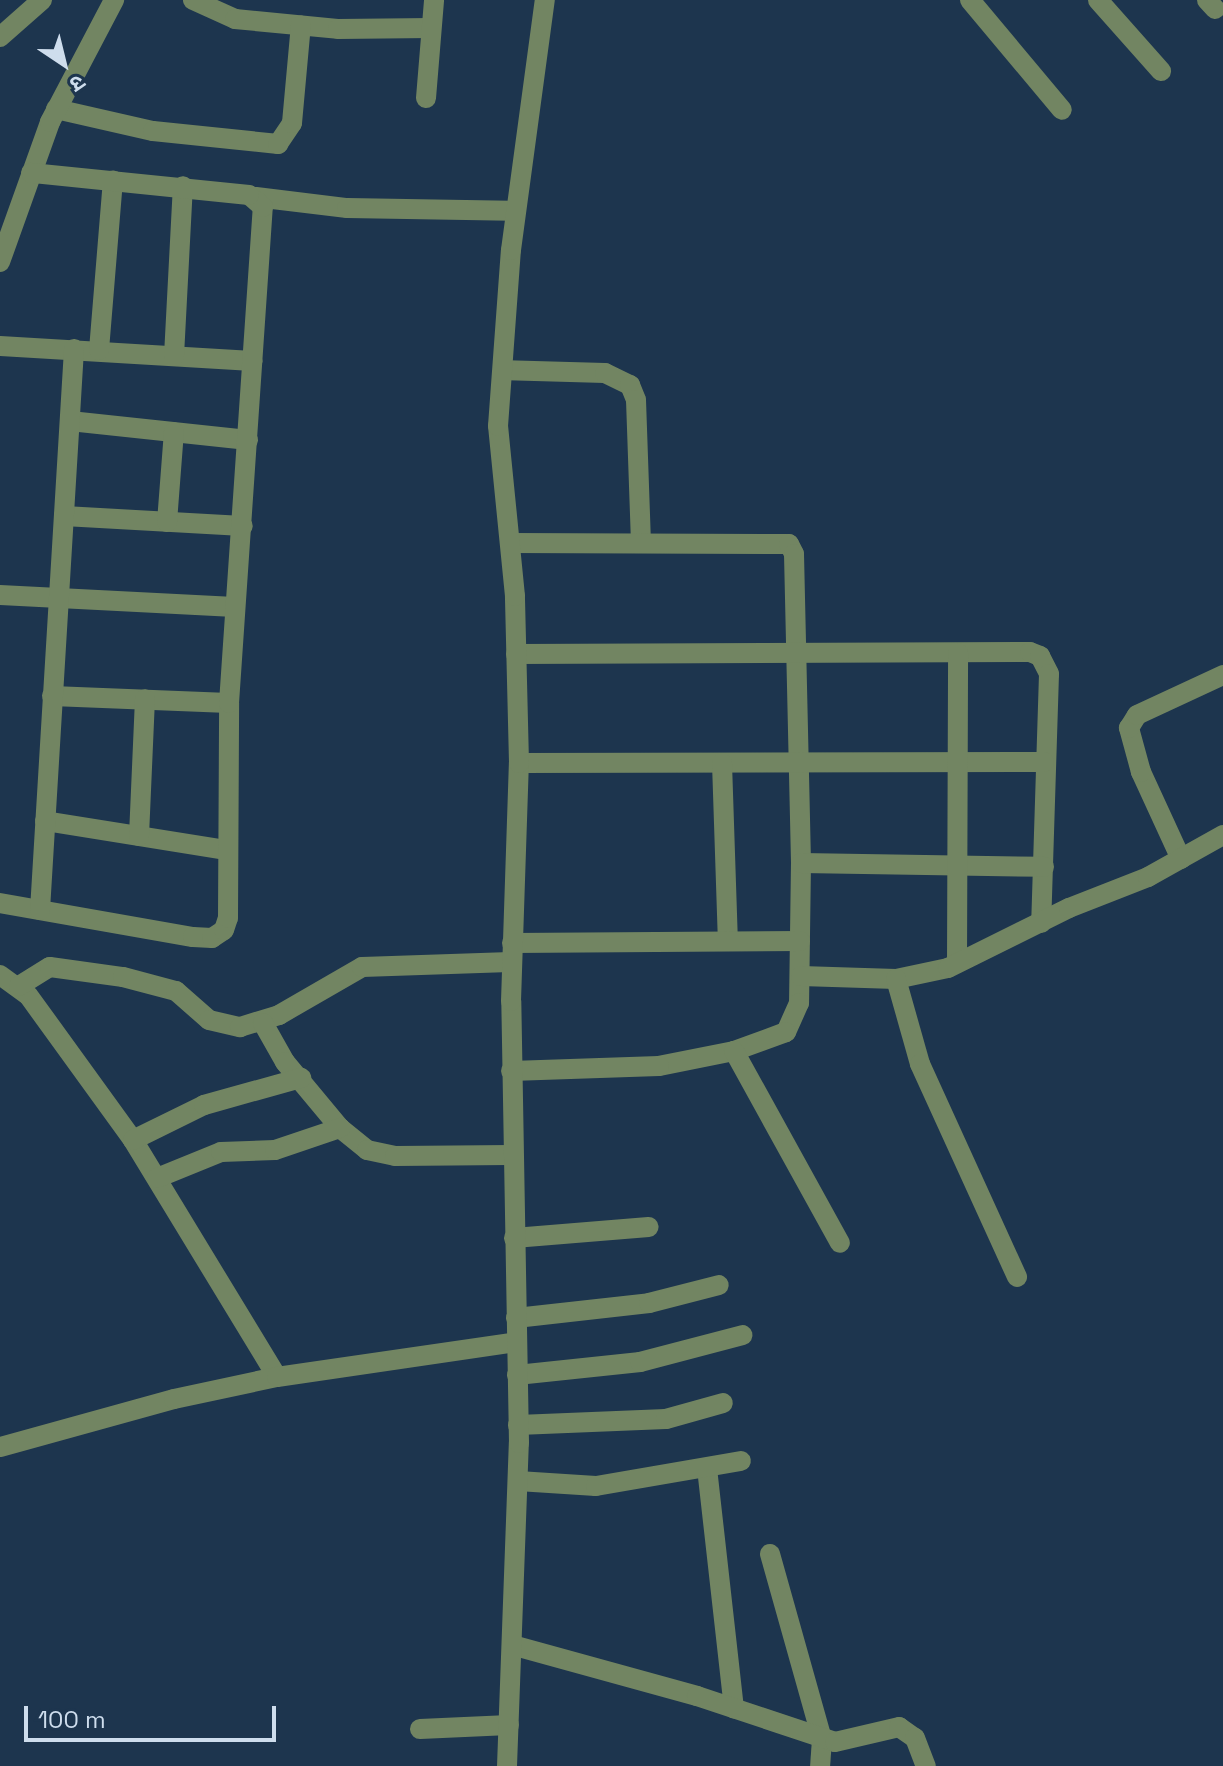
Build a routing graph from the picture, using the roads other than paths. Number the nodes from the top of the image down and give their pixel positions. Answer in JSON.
{"nodes":[{"id":1,"x":42,"y":0,"type":"edge"},
{"id":2,"x":114,"y":0,"type":"edge"},
{"id":3,"x":193,"y":0,"type":"edge"},
{"id":4,"x":434,"y":0,"type":"edge"},
{"id":5,"x":545,"y":0,"type":"edge"},
{"id":6,"x":970,"y":0,"type":"edge"},
{"id":7,"x":1098,"y":0,"type":"edge"},
{"id":8,"x":301,"y":25,"type":"junction"},
{"id":9,"x":431,"y":28,"type":"junction"},
{"id":10,"x":0,"y":37,"type":"edge"},
{"id":11,"x":1161,"y":71,"type":"dead end"},
{"id":12,"x":426,"y":98,"type":"dead end"},
{"id":13,"x":56,"y":109,"type":"junction"},
{"id":14,"x":1062,"y":110,"type":"dead end"},
{"id":15,"x":31,"y":173,"type":"junction"},
{"id":16,"x":113,"y":181,"type":"junction"},
{"id":17,"x":183,"y":186,"type":"junction"},
{"id":18,"x":256,"y":197,"type":"junction"},
{"id":19,"x":515,"y":211,"type":"junction"},
{"id":20,"x":0,"y":262,"type":"edge"},
{"id":21,"x":0,"y":346,"type":"edge"},
{"id":22,"x":74,"y":349,"type":"junction"},
{"id":23,"x":99,"y":350,"type":"junction"},
{"id":24,"x":174,"y":356,"type":"junction"},
{"id":25,"x":253,"y":361,"type":"junction"},
{"id":26,"x":503,"y":370,"type":"junction"},
{"id":27,"x":70,"y":421,"type":"junction"},
{"id":28,"x":174,"y":432,"type":"junction"},
{"id":29,"x":248,"y":440,"type":"junction"},
{"id":30,"x":64,"y":516,"type":"junction"},
{"id":31,"x":167,"y":522,"type":"junction"},
{"id":32,"x":243,"y":526,"type":"junction"},
{"id":33,"x":641,"y":541,"type":"junction"},
{"id":34,"x":510,"y":543,"type":"junction"},
{"id":35,"x":0,"y":595,"type":"edge"},
{"id":36,"x":57,"y":598,"type":"junction"},
{"id":37,"x":235,"y":607,"type":"junction"},
{"id":38,"x":794,"y":653,"type":"junction"},
{"id":39,"x":958,"y":653,"type":"junction"},
{"id":40,"x":516,"y":654,"type":"junction"},
{"id":41,"x":1223,"y":675,"type":"edge"},
{"id":42,"x":52,"y":696,"type":"junction"},
{"id":43,"x":145,"y":699,"type":"junction"},
{"id":44,"x":229,"y":703,"type":"junction"},
{"id":45,"x":955,"y":760,"type":"junction"},
{"id":46,"x":795,"y":762,"type":"junction"},
{"id":47,"x":1044,"y":762,"type":"junction"},
{"id":48,"x":519,"y":763,"type":"junction"},
{"id":49,"x":722,"y":763,"type":"junction"},
{"id":50,"x":45,"y":821,"type":"junction"},
{"id":51,"x":1223,"y":835,"type":"edge"},
{"id":52,"x":139,"y":836,"type":"junction"},
{"id":53,"x":227,"y":850,"type":"junction"},
{"id":54,"x":1181,"y":859,"type":"junction"},
{"id":55,"x":801,"y":863,"type":"junction"},
{"id":56,"x":956,"y":867,"type":"junction"},
{"id":57,"x":1044,"y":867,"type":"junction"},
{"id":58,"x":0,"y":903,"type":"edge"},
{"id":59,"x":40,"y":910,"type":"junction"},
{"id":60,"x":1041,"y":923,"type":"junction"},
{"id":61,"x":728,"y":941,"type":"junction"},
{"id":62,"x":800,"y":941,"type":"junction"},
{"id":63,"x":512,"y":952,"type":"junction"},
{"id":64,"x":957,"y":963,"type":"junction"},
{"id":65,"x":0,"y":975,"type":"edge"},
{"id":66,"x":801,"y":976,"type":"junction"},
{"id":67,"x":896,"y":979,"type":"junction"},
{"id":68,"x":19,"y":986,"type":"junction"},
{"id":69,"x":263,"y":1023,"type":"junction"},
{"id":70,"x":734,"y":1051,"type":"junction"},
{"id":71,"x":511,"y":1071,"type":"junction"},
{"id":72,"x":301,"y":1078,"type":"junction"},
{"id":73,"x":340,"y":1128,"type":"junction"},
{"id":74,"x":133,"y":1140,"type":"junction"},
{"id":75,"x":512,"y":1155,"type":"junction"},
{"id":76,"x":157,"y":1178,"type":"junction"},
{"id":77,"x":649,"y":1227,"type":"dead end"},
{"id":78,"x":514,"y":1238,"type":"junction"},
{"id":79,"x":840,"y":1243,"type":"dead end"},
{"id":80,"x":1017,"y":1277,"type":"dead end"},
{"id":81,"x":719,"y":1285,"type":"dead end"},
{"id":82,"x":516,"y":1318,"type":"junction"},
{"id":83,"x":743,"y":1335,"type":"dead end"},
{"id":84,"x":516,"y":1342,"type":"junction"},
{"id":85,"x":517,"y":1375,"type":"junction"},
{"id":86,"x":277,"y":1377,"type":"junction"},
{"id":87,"x":723,"y":1403,"type":"dead end"},
{"id":88,"x":518,"y":1425,"type":"junction"},
{"id":89,"x":0,"y":1447,"type":"edge"},
{"id":90,"x":741,"y":1461,"type":"dead end"},
{"id":91,"x":707,"y":1468,"type":"junction"},
{"id":92,"x":518,"y":1481,"type":"junction"},
{"id":93,"x":770,"y":1554,"type":"dead end"},
{"id":94,"x":512,"y":1645,"type":"junction"},
{"id":95,"x":734,"y":1708,"type":"junction"},
{"id":96,"x":509,"y":1725,"type":"junction"},
{"id":97,"x":420,"y":1729,"type":"dead end"},
{"id":98,"x":822,"y":1739,"type":"junction"},
{"id":99,"x":507,"y":1766,"type":"edge"},
{"id":100,"x":820,"y":1766,"type":"edge"},
{"id":101,"x":926,"y":1766,"type":"edge"}],
"edges":[{"from":1,"to":10,"type":"street"},
{"from":2,"to":13,"type":"street"},
{"from":3,"to":8,"type":"street"},
{"from":4,"to":9,"type":"street"},
{"from":5,"to":19,"type":"street"},
{"from":6,"to":14,"type":"street"},
{"from":7,"to":11,"type":"street"},
{"from":8,"to":9,"type":"street"},
{"from":8,"to":13,"type":"street"},
{"from":9,"to":12,"type":"street"},
{"from":13,"to":15,"type":"street"},
{"from":15,"to":16,"type":"street"},
{"from":15,"to":20,"type":"street"},
{"from":16,"to":17,"type":"street"},
{"from":16,"to":23,"type":"street"},
{"from":17,"to":18,"type":"street"},
{"from":17,"to":24,"type":"street"},
{"from":18,"to":19,"type":"street"},
{"from":18,"to":25,"type":"street"},
{"from":19,"to":26,"type":"street"},
{"from":21,"to":22,"type":"street"},
{"from":22,"to":23,"type":"street"},
{"from":22,"to":27,"type":"street"},
{"from":23,"to":24,"type":"street"},
{"from":24,"to":25,"type":"street"},
{"from":25,"to":29,"type":"street"},
{"from":26,"to":33,"type":"street"},
{"from":26,"to":34,"type":"street"},
{"from":27,"to":28,"type":"street"},
{"from":27,"to":30,"type":"street"},
{"from":28,"to":29,"type":"street"},
{"from":28,"to":31,"type":"street"},
{"from":29,"to":32,"type":"street"},
{"from":30,"to":31,"type":"street"},
{"from":30,"to":36,"type":"street"},
{"from":31,"to":32,"type":"street"},
{"from":32,"to":37,"type":"street"},
{"from":33,"to":34,"type":"street"},
{"from":33,"to":38,"type":"street"},
{"from":34,"to":40,"type":"street"},
{"from":35,"to":36,"type":"street"},
{"from":36,"to":37,"type":"street"},
{"from":36,"to":42,"type":"street"},
{"from":37,"to":44,"type":"street"},
{"from":38,"to":39,"type":"street"},
{"from":38,"to":40,"type":"street"},
{"from":38,"to":46,"type":"street"},
{"from":39,"to":45,"type":"street"},
{"from":39,"to":47,"type":"street"},
{"from":40,"to":48,"type":"street"},
{"from":41,"to":54,"type":"street"},
{"from":42,"to":43,"type":"street"},
{"from":42,"to":50,"type":"street"},
{"from":43,"to":44,"type":"street"},
{"from":43,"to":52,"type":"street"},
{"from":44,"to":53,"type":"street"},
{"from":45,"to":46,"type":"street"},
{"from":45,"to":47,"type":"street"},
{"from":45,"to":56,"type":"street"},
{"from":46,"to":49,"type":"street"},
{"from":46,"to":55,"type":"street"},
{"from":47,"to":57,"type":"street"},
{"from":48,"to":49,"type":"street"},
{"from":48,"to":63,"type":"street"},
{"from":49,"to":61,"type":"street"},
{"from":50,"to":52,"type":"street"},
{"from":50,"to":59,"type":"street"},
{"from":51,"to":54,"type":"street"},
{"from":52,"to":53,"type":"street"},
{"from":53,"to":59,"type":"street"},
{"from":54,"to":60,"type":"street"},
{"from":55,"to":56,"type":"street"},
{"from":55,"to":62,"type":"street"},
{"from":56,"to":57,"type":"street"},
{"from":56,"to":64,"type":"street"},
{"from":57,"to":60,"type":"street"},
{"from":58,"to":59,"type":"street"},
{"from":60,"to":64,"type":"street"},
{"from":61,"to":62,"type":"street"},
{"from":61,"to":63,"type":"street"},
{"from":62,"to":66,"type":"street"},
{"from":63,"to":69,"type":"street"},
{"from":63,"to":71,"type":"street"},
{"from":64,"to":67,"type":"street"},
{"from":65,"to":68,"type":"street"},
{"from":66,"to":67,"type":"street"},
{"from":66,"to":70,"type":"street"},
{"from":67,"to":80,"type":"street"},
{"from":68,"to":69,"type":"street"},
{"from":68,"to":74,"type":"street"},
{"from":69,"to":72,"type":"street"},
{"from":70,"to":71,"type":"street"},
{"from":70,"to":79,"type":"street"},
{"from":71,"to":75,"type":"street"},
{"from":72,"to":73,"type":"street"},
{"from":72,"to":74,"type":"street"},
{"from":73,"to":75,"type":"street"},
{"from":73,"to":76,"type":"street"},
{"from":74,"to":76,"type":"street"},
{"from":75,"to":78,"type":"street"},
{"from":76,"to":86,"type":"street"},
{"from":77,"to":78,"type":"street"},
{"from":78,"to":82,"type":"street"},
{"from":81,"to":82,"type":"street"},
{"from":82,"to":84,"type":"street"},
{"from":83,"to":85,"type":"street"},
{"from":84,"to":85,"type":"street"},
{"from":84,"to":86,"type":"street"},
{"from":85,"to":88,"type":"street"},
{"from":86,"to":89,"type":"street"},
{"from":87,"to":88,"type":"street"},
{"from":88,"to":92,"type":"street"},
{"from":90,"to":91,"type":"street"},
{"from":91,"to":92,"type":"street"},
{"from":91,"to":95,"type":"street"},
{"from":92,"to":94,"type":"street"},
{"from":93,"to":98,"type":"street"},
{"from":94,"to":95,"type":"street"},
{"from":94,"to":96,"type":"street"},
{"from":95,"to":98,"type":"street"},
{"from":96,"to":97,"type":"street"},
{"from":96,"to":99,"type":"street"},
{"from":98,"to":100,"type":"street"},
{"from":98,"to":101,"type":"street"}]}
